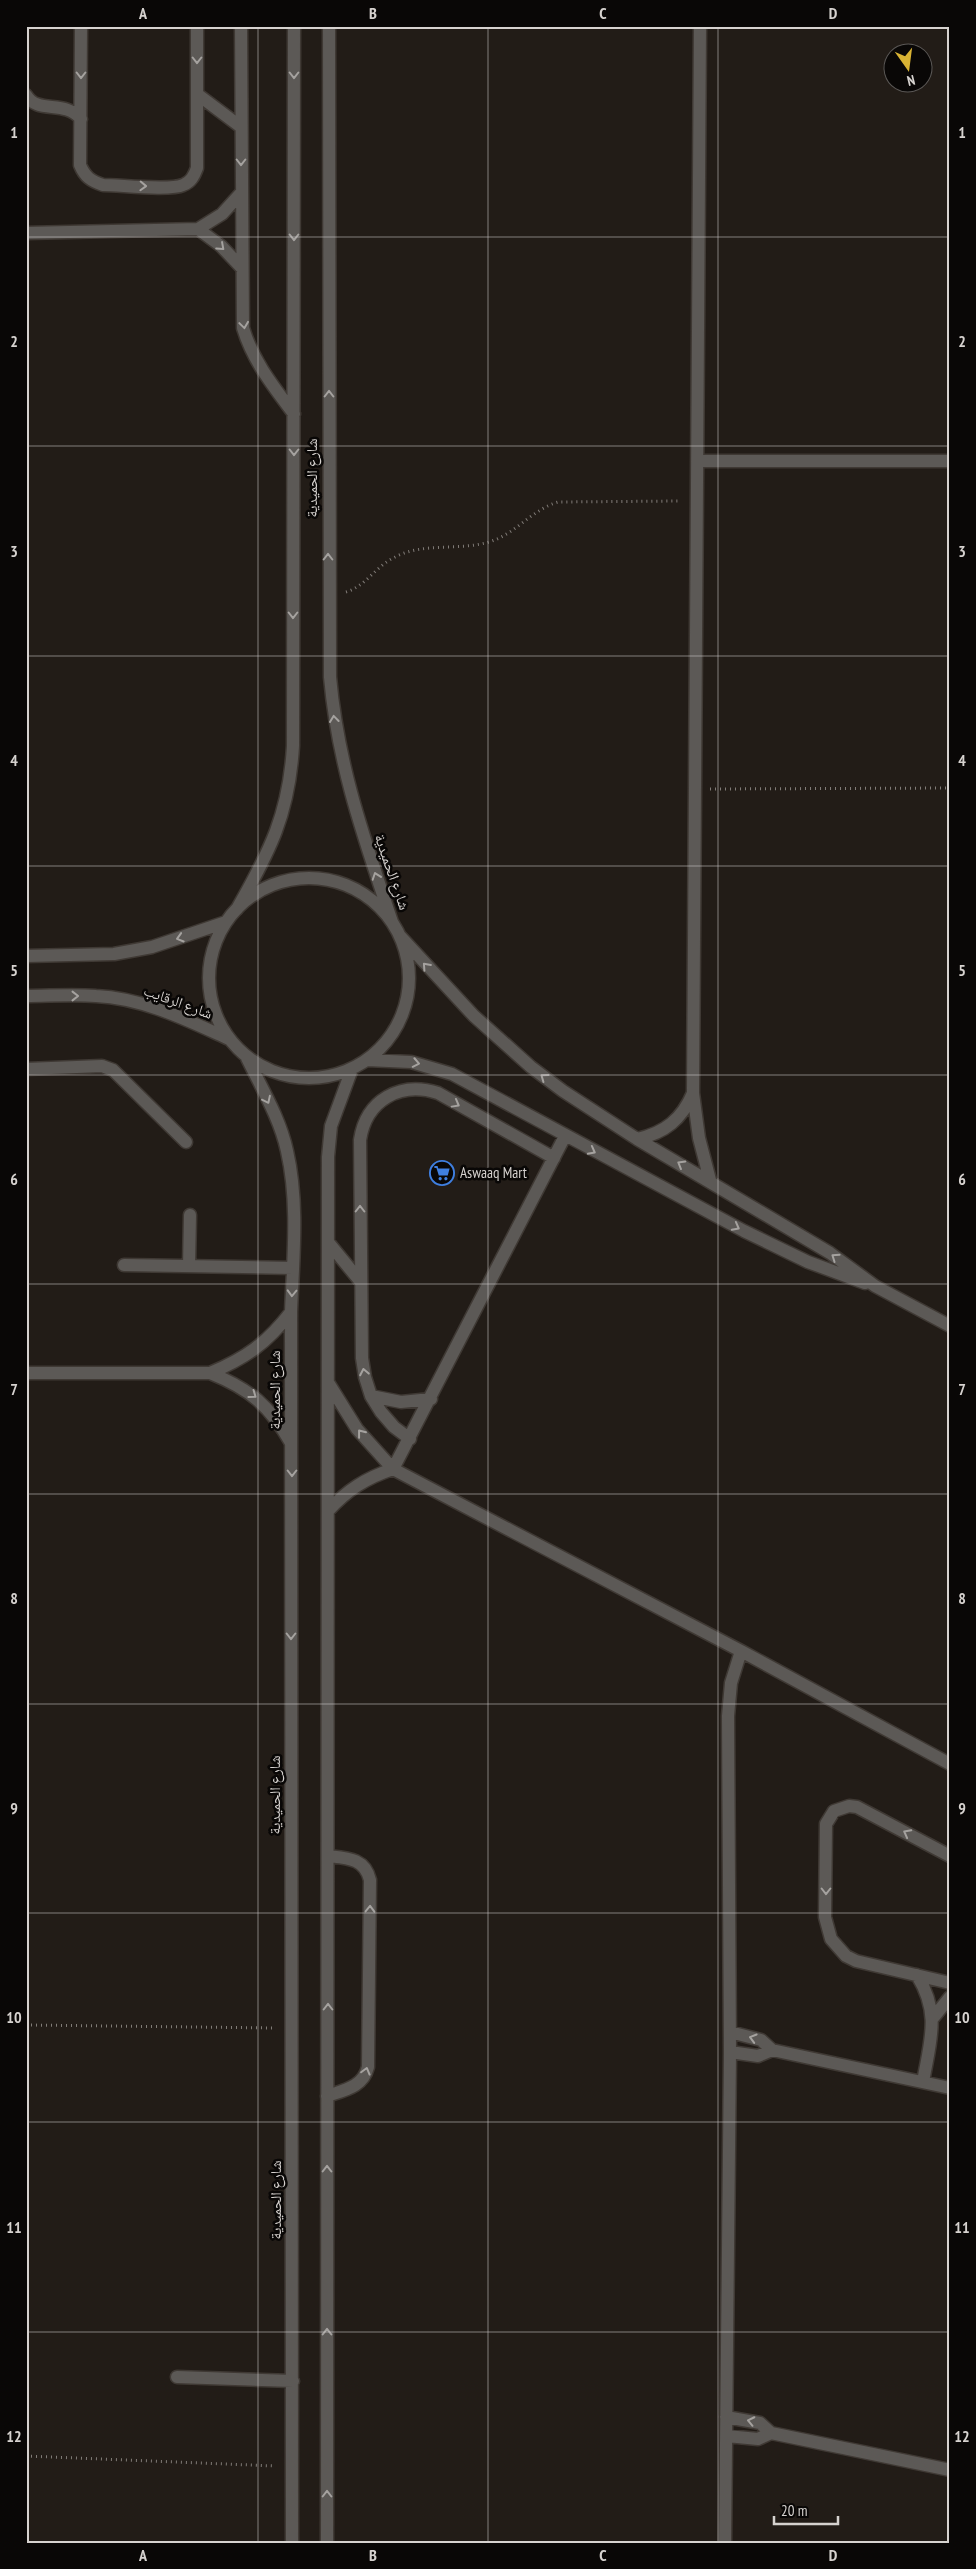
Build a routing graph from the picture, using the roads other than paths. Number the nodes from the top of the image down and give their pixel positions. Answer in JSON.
{"nodes":[{"id":1,"x":81,"y":26,"type":"edge"},
{"id":2,"x":197,"y":26,"type":"edge"},
{"id":3,"x":241,"y":26,"type":"edge"},
{"id":4,"x":294,"y":26,"type":"edge"},
{"id":5,"x":329,"y":26,"type":"edge"},
{"id":6,"x":700,"y":26,"type":"edge"},
{"id":7,"x":197,"y":94,"type":"junction"},
{"id":8,"x":26,"y":95,"type":"edge"},
{"id":9,"x":81,"y":118,"type":"junction"},
{"id":10,"x":242,"y":127,"type":"junction"},
{"id":11,"x":241,"y":193,"type":"junction"},
{"id":12,"x":198,"y":229,"type":"junction"},
{"id":13,"x":26,"y":233,"type":"edge"},
{"id":14,"x":242,"y":268,"type":"junction"},
{"id":15,"x":294,"y":414,"type":"junction"},
{"id":16,"x":697,"y":461,"type":"junction"},
{"id":17,"x":950,"y":461,"type":"edge"},
{"id":18,"x":237,"y":909,"type":"junction"},
{"id":19,"x":226,"y":922,"type":"junction"},
{"id":20,"x":392,"y":922,"type":"junction"},
{"id":21,"x":400,"y":936,"type":"junction"},
{"id":22,"x":26,"y":956,"type":"edge"},
{"id":23,"x":26,"y":996,"type":"edge"},
{"id":24,"x":229,"y":1038,"type":"junction"},
{"id":25,"x":246,"y":1056,"type":"junction"},
{"id":26,"x":367,"y":1060,"type":"junction"},
{"id":27,"x":26,"y":1069,"type":"edge"},
{"id":28,"x":352,"y":1069,"type":"junction"},
{"id":29,"x":693,"y":1094,"type":"junction"},
{"id":30,"x":565,"y":1136,"type":"junction"},
{"id":31,"x":638,"y":1139,"type":"junction"},
{"id":32,"x":186,"y":1142,"type":"dead end"},
{"id":33,"x":554,"y":1158,"type":"junction"},
{"id":34,"x":710,"y":1180,"type":"junction"},
{"id":35,"x":190,"y":1215,"type":"dead end"},
{"id":36,"x":328,"y":1242,"type":"junction"},
{"id":37,"x":124,"y":1265,"type":"dead end"},
{"id":38,"x":189,"y":1266,"type":"junction"},
{"id":39,"x":293,"y":1268,"type":"junction"},
{"id":40,"x":360,"y":1281,"type":"junction"},
{"id":41,"x":875,"y":1286,"type":"junction"},
{"id":42,"x":291,"y":1312,"type":"junction"},
{"id":43,"x":950,"y":1326,"type":"edge"},
{"id":44,"x":210,"y":1372,"type":"junction"},
{"id":45,"x":26,"y":1373,"type":"edge"},
{"id":46,"x":328,"y":1383,"type":"junction"},
{"id":47,"x":371,"y":1396,"type":"junction"},
{"id":48,"x":430,"y":1399,"type":"junction"},
{"id":49,"x":410,"y":1439,"type":"junction"},
{"id":50,"x":292,"y":1444,"type":"junction"},
{"id":51,"x":393,"y":1469,"type":"junction"},
{"id":52,"x":328,"y":1511,"type":"junction"},
{"id":53,"x":741,"y":1651,"type":"junction"},
{"id":54,"x":950,"y":1764,"type":"edge"},
{"id":55,"x":328,"y":1856,"type":"junction"},
{"id":56,"x":950,"y":1856,"type":"edge"},
{"id":57,"x":918,"y":1975,"type":"junction"},
{"id":58,"x":950,"y":1983,"type":"edge"},
{"id":59,"x":950,"y":1997,"type":"edge"},
{"id":60,"x":933,"y":2018,"type":"junction"},
{"id":61,"x":730,"y":2032,"type":"junction"},
{"id":62,"x":772,"y":2050,"type":"junction"},
{"id":63,"x":730,"y":2052,"type":"junction"},
{"id":64,"x":923,"y":2082,"type":"junction"},
{"id":65,"x":950,"y":2088,"type":"edge"},
{"id":66,"x":328,"y":2096,"type":"junction"},
{"id":67,"x":176,"y":2377,"type":"dead end"},
{"id":68,"x":292,"y":2381,"type":"junction"},
{"id":69,"x":726,"y":2417,"type":"junction"},
{"id":70,"x":771,"y":2433,"type":"junction"},
{"id":71,"x":727,"y":2436,"type":"junction"},
{"id":72,"x":950,"y":2470,"type":"edge"},
{"id":73,"x":292,"y":2543,"type":"edge"},
{"id":74,"x":327,"y":2543,"type":"edge"},
{"id":75,"x":725,"y":2543,"type":"edge"}],
"edges":[{"from":1,"to":9,"type":"street","one_way":true},
{"from":2,"to":7,"type":"street","one_way":true},
{"from":3,"to":10,"type":"street"},
{"from":4,"to":15,"type":"street","name":"شارع الحميدية","one_way":true},
{"from":20,"to":5,"type":"street","name":"شارع الحميدية","one_way":true},
{"from":6,"to":16,"type":"street"},
{"from":9,"to":7,"type":"street","one_way":true},
{"from":7,"to":10,"type":"street"},
{"from":8,"to":9,"type":"street"},
{"from":10,"to":11,"type":"street","one_way":true},
{"from":11,"to":12,"type":"street"},
{"from":11,"to":14,"type":"street"},
{"from":12,"to":13,"type":"street"},
{"from":12,"to":14,"type":"street","one_way":true},
{"from":14,"to":15,"type":"street","one_way":true},
{"from":15,"to":18,"type":"street","name":"شارع الحميدية","one_way":true},
{"from":16,"to":17,"type":"street"},
{"from":16,"to":29,"type":"street"},
{"from":18,"to":19,"type":"street"},
{"from":18,"to":20,"type":"street"},
{"from":19,"to":22,"type":"street","one_way":true},
{"from":19,"to":24,"type":"street"},
{"from":20,"to":21,"type":"street"},
{"from":21,"to":26,"type":"street"},
{"from":31,"to":21,"type":"street","one_way":true},
{"from":23,"to":24,"type":"street","name":"شارع الرقايب","one_way":true},
{"from":24,"to":25,"type":"street"},
{"from":25,"to":28,"type":"street"},
{"from":25,"to":39,"type":"street","name":"شارع الحميدية","one_way":true},
{"from":26,"to":28,"type":"street"},
{"from":26,"to":30,"type":"street","one_way":true},
{"from":27,"to":32,"type":"street"},
{"from":28,"to":36,"type":"street"},
{"from":29,"to":31,"type":"street"},
{"from":29,"to":34,"type":"street"},
{"from":30,"to":33,"type":"street"},
{"from":30,"to":41,"type":"street","one_way":true},
{"from":34,"to":31,"type":"street","one_way":true},
{"from":40,"to":33,"type":"street","one_way":true},
{"from":33,"to":48,"type":"street"},
{"from":41,"to":34,"type":"street","one_way":true},
{"from":35,"to":38,"type":"street"},
{"from":36,"to":40,"type":"street"},
{"from":36,"to":46,"type":"street"},
{"from":37,"to":38,"type":"street"},
{"from":38,"to":39,"type":"street"},
{"from":39,"to":42,"type":"street","name":"شارع الحميدية","one_way":true},
{"from":47,"to":40,"type":"street","one_way":true},
{"from":41,"to":43,"type":"street"},
{"from":42,"to":44,"type":"street"},
{"from":42,"to":50,"type":"street","name":"شارع الحميدية"},
{"from":44,"to":45,"type":"street"},
{"from":44,"to":50,"type":"street","one_way":true},
{"from":51,"to":46,"type":"street","one_way":true},
{"from":46,"to":52,"type":"street"},
{"from":47,"to":48,"type":"street"},
{"from":47,"to":49,"type":"street"},
{"from":48,"to":49,"type":"street"},
{"from":49,"to":51,"type":"street"},
{"from":50,"to":68,"type":"street","name":"شارع الحميدية","one_way":true},
{"from":51,"to":52,"type":"street"},
{"from":51,"to":53,"type":"street"},
{"from":52,"to":55,"type":"street"},
{"from":53,"to":54,"type":"street"},
{"from":53,"to":61,"type":"street"},
{"from":66,"to":55,"type":"street","one_way":true},
{"from":66,"to":55,"type":"street","one_way":true},
{"from":56,"to":57,"type":"street","one_way":true},
{"from":57,"to":58,"type":"street"},
{"from":57,"to":60,"type":"street"},
{"from":59,"to":60,"type":"street"},
{"from":60,"to":64,"type":"street"},
{"from":62,"to":61,"type":"street","one_way":true},
{"from":61,"to":63,"type":"street"},
{"from":62,"to":63,"type":"street"},
{"from":62,"to":64,"type":"street"},
{"from":63,"to":69,"type":"street"},
{"from":64,"to":65,"type":"street"},
{"from":74,"to":66,"type":"street","one_way":true},
{"from":67,"to":68,"type":"street"},
{"from":68,"to":73,"type":"street","name":"شارع الحميدية"},
{"from":70,"to":69,"type":"street","one_way":true},
{"from":69,"to":71,"type":"street"},
{"from":70,"to":71,"type":"street"},
{"from":70,"to":72,"type":"street"},
{"from":71,"to":75,"type":"street"}]}
